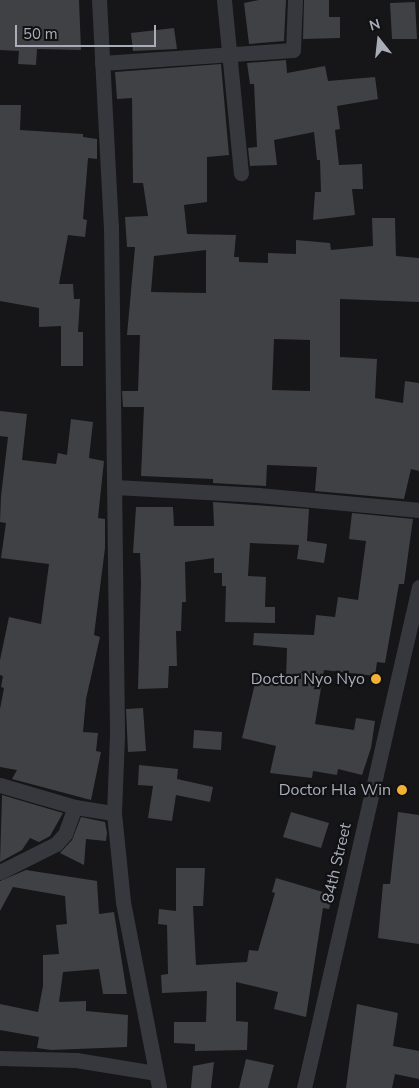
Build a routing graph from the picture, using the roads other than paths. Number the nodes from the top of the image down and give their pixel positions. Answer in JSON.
{"nodes":[{"id":1,"x":99,"y":0,"type":"edge"},
{"id":2,"x":224,"y":0,"type":"edge"},
{"id":3,"x":294,"y":0,"type":"edge"},
{"id":4,"x":228,"y":55,"type":"junction"},
{"id":5,"x":102,"y":63,"type":"junction"},
{"id":6,"x":241,"y":173,"type":"dead end"},
{"id":7,"x":115,"y":487,"type":"junction"},
{"id":8,"x":419,"y":510,"type":"edge"},
{"id":9,"x":419,"y":587,"type":"edge"},
{"id":10,"x":0,"y":785,"type":"edge"},
{"id":11,"x":75,"y":807,"type":"junction"},
{"id":12,"x":114,"y":813,"type":"junction"},
{"id":13,"x":0,"y":872,"type":"edge"},
{"id":14,"x":0,"y":1058,"type":"edge"},
{"id":15,"x":155,"y":1073,"type":"junction"},
{"id":16,"x":159,"y":1088,"type":"edge"},
{"id":17,"x":304,"y":1088,"type":"edge"}],
"edges":[{"from":1,"to":5,"type":"street"},
{"from":2,"to":4,"type":"street"},
{"from":3,"to":4,"type":"street"},
{"from":4,"to":5,"type":"street"},
{"from":4,"to":6,"type":"street"},
{"from":5,"to":7,"type":"street"},
{"from":7,"to":8,"type":"street"},
{"from":7,"to":12,"type":"street"},
{"from":9,"to":17,"type":"street","name":"84th Street"},
{"from":10,"to":11,"type":"street"},
{"from":11,"to":12,"type":"street"},
{"from":11,"to":13,"type":"street"},
{"from":12,"to":15,"type":"street"},
{"from":14,"to":15,"type":"street"},
{"from":15,"to":16,"type":"street"}]}
